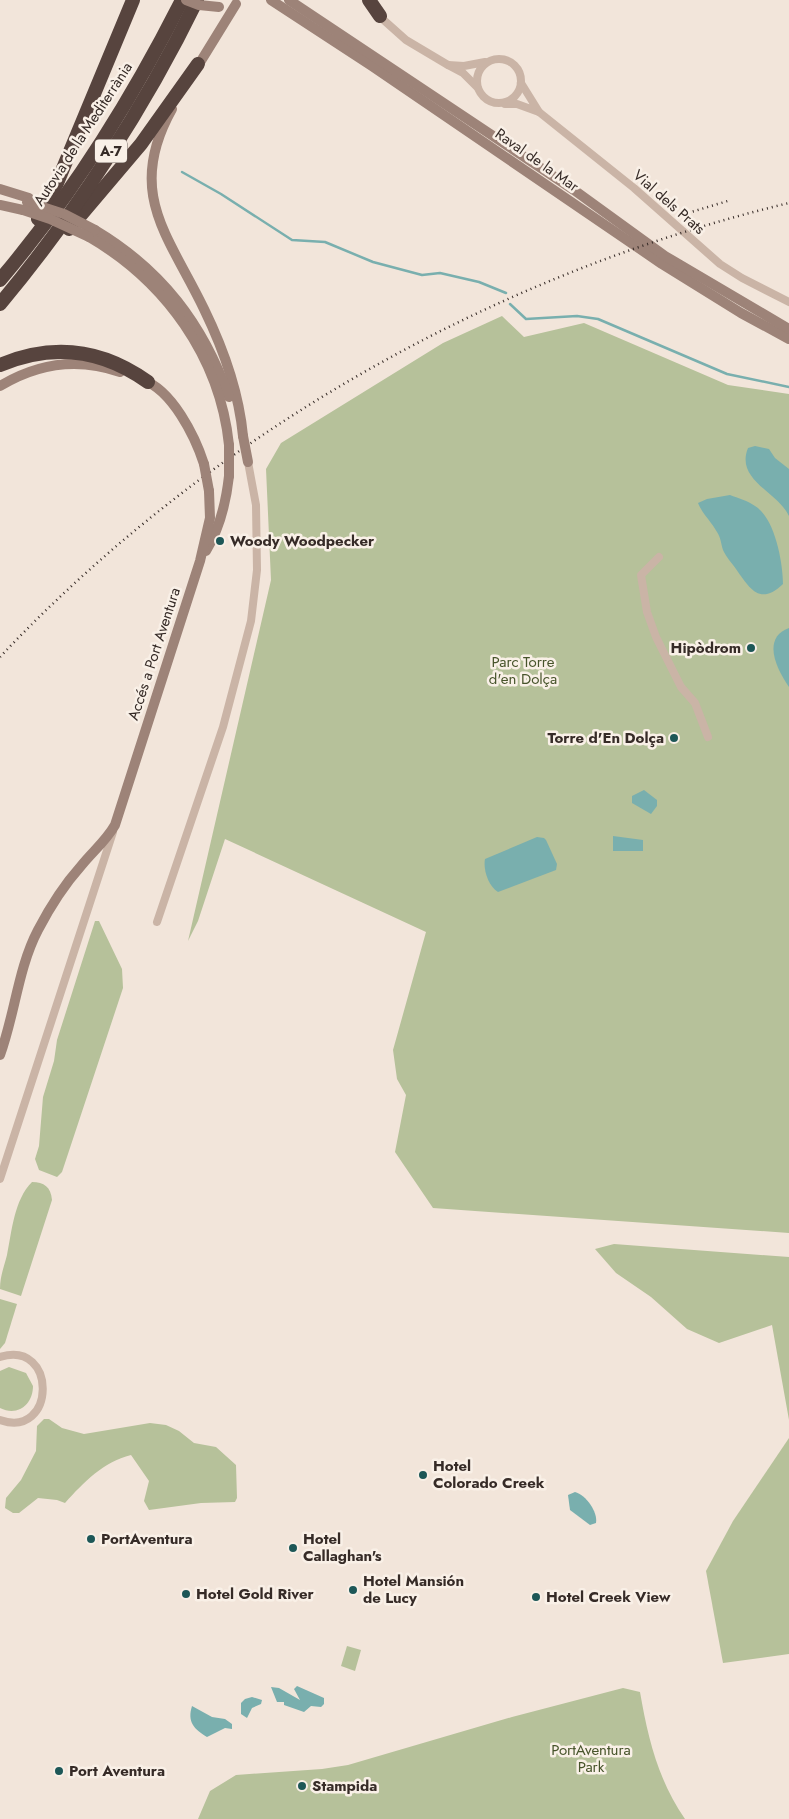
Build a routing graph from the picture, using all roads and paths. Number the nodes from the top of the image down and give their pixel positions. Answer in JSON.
{"nodes":[{"id":1,"x":133,"y":0,"type":"edge"},
{"id":2,"x":182,"y":0,"type":"edge"},
{"id":3,"x":186,"y":0,"type":"edge"},
{"id":4,"x":197,"y":0,"type":"edge"},
{"id":5,"x":271,"y":0,"type":"edge"},
{"id":6,"x":289,"y":0,"type":"edge"},
{"id":7,"x":365,"y":0,"type":"edge"},
{"id":8,"x":369,"y":0,"type":"edge"},
{"id":9,"x":241,"y":2,"type":"edge"},
{"id":10,"x":380,"y":16,"type":"junction"},
{"id":11,"x":487,"y":62,"type":"junction"},
{"id":12,"x":198,"y":64,"type":"junction"},
{"id":13,"x":448,"y":64,"type":"junction"},
{"id":14,"x":522,"y":83,"type":"junction"},
{"id":15,"x":478,"y":89,"type":"junction"},
{"id":16,"x":500,"y":104,"type":"junction"},
{"id":17,"x":539,"y":112,"type":"junction"},
{"id":18,"x":0,"y":189,"type":"edge"},
{"id":19,"x":0,"y":196,"type":"edge"},
{"id":20,"x":26,"y":203,"type":"junction"},
{"id":21,"x":0,"y":205,"type":"edge"},
{"id":22,"x":92,"y":234,"type":"junction"},
{"id":23,"x":0,"y":270,"type":"edge"},
{"id":24,"x":0,"y":280,"type":"edge"},
{"id":25,"x":11,"y":292,"type":"junction"},
{"id":26,"x":789,"y":302,"type":"edge"},
{"id":27,"x":0,"y":304,"type":"edge"},
{"id":28,"x":181,"y":313,"type":"junction"},
{"id":29,"x":789,"y":329,"type":"edge"},
{"id":30,"x":789,"y":339,"type":"edge"},
{"id":31,"x":0,"y":365,"type":"edge"},
{"id":32,"x":148,"y":382,"type":"junction"},
{"id":33,"x":0,"y":386,"type":"edge"},
{"id":34,"x":243,"y":436,"type":"junction"},
{"id":35,"x":248,"y":462,"type":"joint"},
{"id":36,"x":659,"y":557,"type":"dead end"},
{"id":37,"x":200,"y":561,"type":"junction"},
{"id":38,"x":708,"y":737,"type":"dead end"},
{"id":39,"x":115,"y":825,"type":"junction"},
{"id":40,"x":157,"y":922,"type":"dead end"},
{"id":41,"x":0,"y":1055,"type":"edge"},
{"id":42,"x":0,"y":1180,"type":"edge"},
{"id":43,"x":0,"y":1357,"type":"edge"},
{"id":44,"x":2,"y":1421,"type":"edge"}],
"edges":[{"from":1,"to":23,"type":"highway"},
{"from":2,"to":24,"type":"highway","name":"Autovia de la Mediterrània","number":"A-7"},
{"from":3,"to":9,"type":"street","bridge":true},
{"from":4,"to":25,"type":"highway","name":"Autovia de la Mediterrània","number":"A-7"},
{"from":5,"to":30,"type":"street","name":"Raval de la Mar"},
{"from":6,"to":29,"type":"street","name":"Raval de la Mar"},
{"from":7,"to":10,"type":"street","name":"Vial dels Prats"},
{"from":8,"to":10,"type":"highway"},
{"from":9,"to":12,"type":"street"},
{"from":10,"to":13,"type":"street","name":"Vial dels Prats"},
{"from":11,"to":13,"type":"street","name":"Vial dels Prats"},
{"from":11,"to":14,"type":"street","name":"Vial dels Prats"},
{"from":11,"to":15,"type":"street"},
{"from":12,"to":25,"type":"highway"},
{"from":12,"to":34,"type":"street"},
{"from":13,"to":15,"type":"street","name":"Vial dels Prats"},
{"from":14,"to":16,"type":"street"},
{"from":14,"to":17,"type":"street","name":"Vial dels Prats"},
{"from":15,"to":16,"type":"street","name":"Vial dels Prats"},
{"from":16,"to":17,"type":"street","name":"Vial dels Prats"},
{"from":17,"to":26,"type":"street","name":"Vial dels Prats"},
{"from":18,"to":20,"type":"street"},
{"from":19,"to":20,"type":"street"},
{"from":20,"to":21,"type":"street"},
{"from":20,"to":22,"type":"street","bridge":true},
{"from":20,"to":22,"type":"street","bridge":true},
{"from":22,"to":28,"type":"street"},
{"from":25,"to":27,"type":"highway","name":"Autovia de la Mediterrània","number":"A-7"},
{"from":28,"to":34,"type":"street"},
{"from":28,"to":37,"type":"street","bridge":true},
{"from":31,"to":32,"type":"highway"},
{"from":32,"to":33,"type":"street"},
{"from":32,"to":37,"type":"street","name":"Accés a Port Aventura","bridge":true},
{"from":34,"to":35,"type":"street","bridge":true},
{"from":35,"to":40,"type":"street"},
{"from":36,"to":38,"type":"street"},
{"from":37,"to":39,"type":"street","name":"Accés a Port Aventura"},
{"from":39,"to":41,"type":"street","name":"Accés a Port Aventura"},
{"from":39,"to":42,"type":"street","name":"Accés a Port Aventura"},
{"from":43,"to":44,"type":"street"}]}
